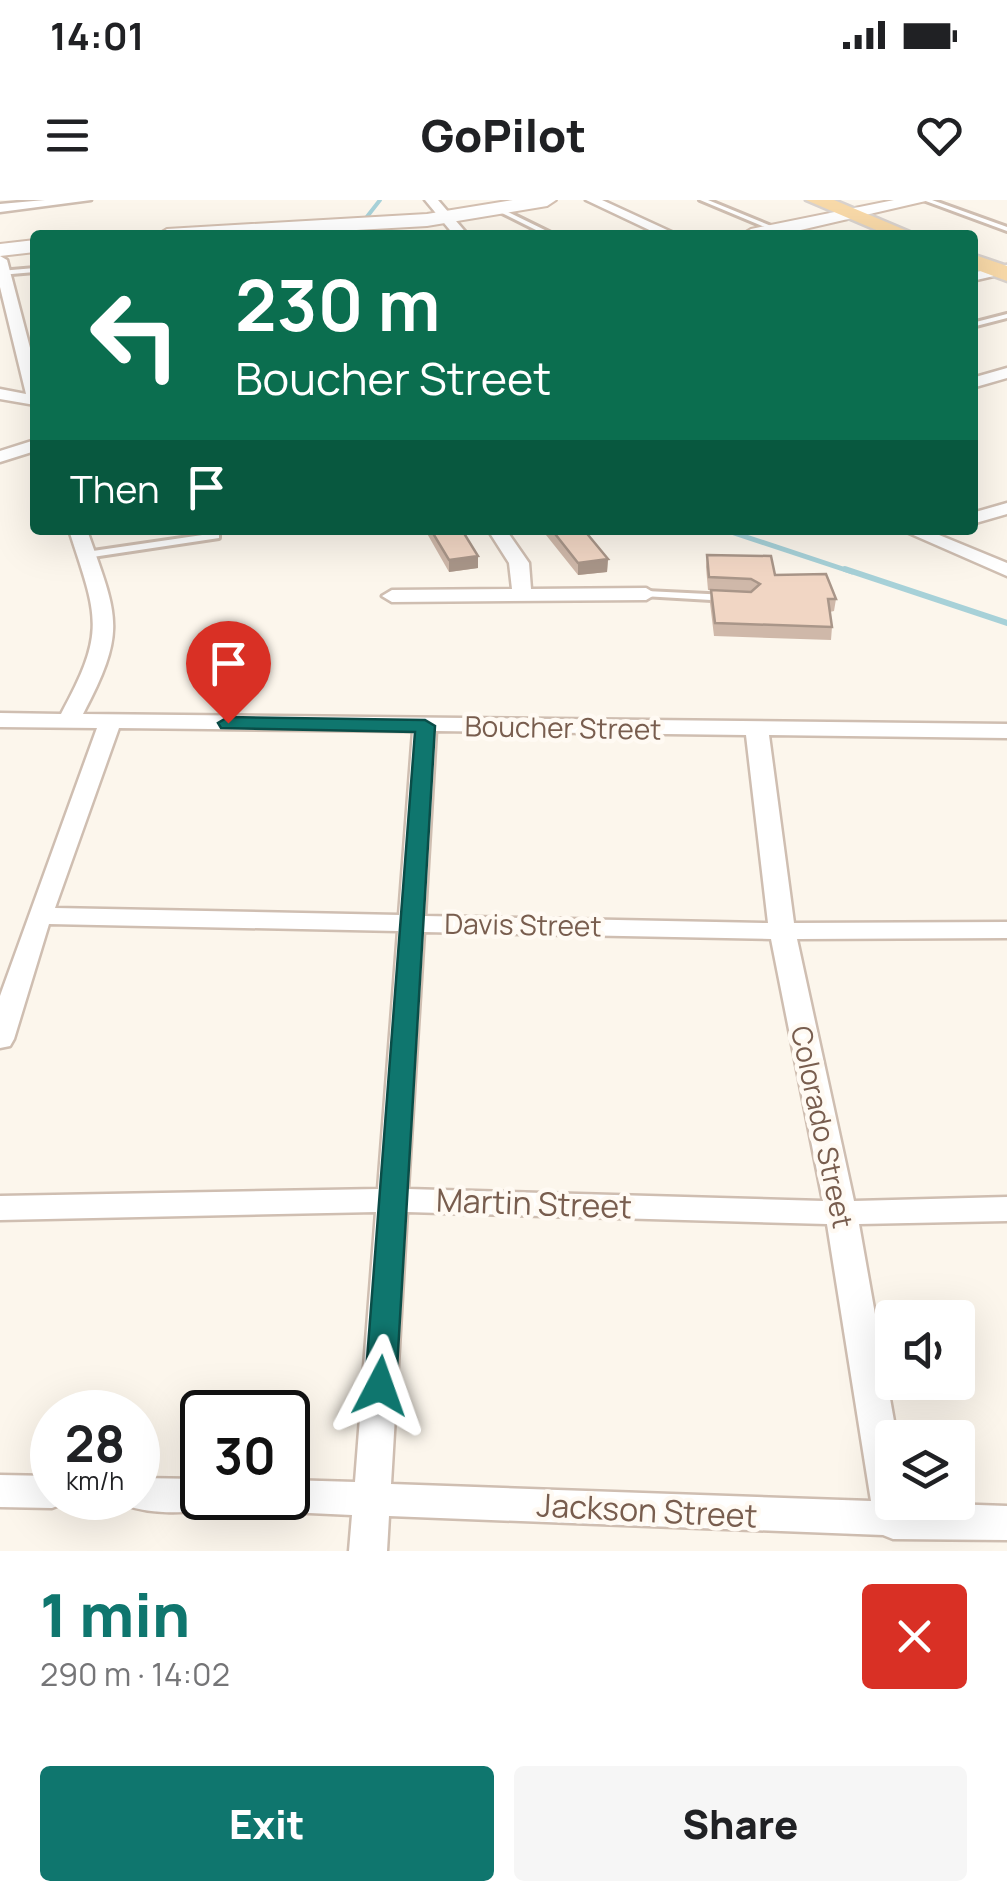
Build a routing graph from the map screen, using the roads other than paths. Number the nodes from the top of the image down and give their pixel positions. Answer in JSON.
{"nodes":[{"id":1,"x":85,"y":200,"type":"edge"},
{"id":2,"x":431,"y":200,"type":"edge"},
{"id":3,"x":547,"y":200,"type":"edge"},
{"id":4,"x":592,"y":200,"type":"edge"},
{"id":5,"x":703,"y":200,"type":"edge"},
{"id":6,"x":816,"y":200,"type":"edge"},
{"id":7,"x":924,"y":200,"type":"edge"},
{"id":8,"x":0,"y":208,"type":"edge"},
{"id":9,"x":498,"y":209,"type":"junction"},
{"id":10,"x":854,"y":214,"type":"junction"},
{"id":11,"x":446,"y":218,"type":"junction"},
{"id":12,"x":1007,"y":229,"type":"edge"},
{"id":13,"x":254,"y":230,"type":"edge"},
{"id":14,"x":457,"y":230,"type":"edge"},
{"id":15,"x":541,"y":230,"type":"edge"},
{"id":16,"x":660,"y":230,"type":"edge"},
{"id":17,"x":779,"y":230,"type":"edge"},
{"id":18,"x":792,"y":230,"type":"edge"},
{"id":19,"x":894,"y":230,"type":"edge"},
{"id":20,"x":30,"y":247,"type":"edge"},
{"id":21,"x":0,"y":250,"type":"edge"},
{"id":22,"x":30,"y":259,"type":"edge"},
{"id":23,"x":978,"y":262,"type":"edge"},
{"id":24,"x":1,"y":266,"type":"edge"},
{"id":25,"x":30,"y":269,"type":"edge"},
{"id":26,"x":1005,"y":271,"type":"edge"},
{"id":27,"x":978,"y":276,"type":"edge"},
{"id":28,"x":1007,"y":316,"type":"edge"},
{"id":29,"x":978,"y":323,"type":"edge"},
{"id":30,"x":21,"y":336,"type":"junction"},
{"id":31,"x":0,"y":342,"type":"edge"},
{"id":32,"x":30,"y":361,"type":"edge"},
{"id":33,"x":1007,"y":374,"type":"edge"},
{"id":34,"x":978,"y":381,"type":"edge"},
{"id":35,"x":0,"y":394,"type":"edge"},
{"id":36,"x":30,"y":398,"type":"edge"},
{"id":37,"x":30,"y":447,"type":"edge"},
{"id":38,"x":0,"y":457,"type":"edge"},
{"id":39,"x":1007,"y":508,"type":"edge"},
{"id":40,"x":978,"y":517,"type":"edge"},
{"id":41,"x":80,"y":535,"type":"edge"},
{"id":42,"x":500,"y":535,"type":"edge"},
{"id":43,"x":931,"y":535,"type":"edge"},
{"id":44,"x":216,"y":536,"type":"dead end"},
{"id":45,"x":86,"y":554,"type":"junction"},
{"id":46,"x":1007,"y":570,"type":"edge"},
{"id":47,"x":646,"y":594,"type":"joint"},
{"id":48,"x":522,"y":595,"type":"junction"},
{"id":49,"x":392,"y":596,"type":"dead end"},
{"id":50,"x":750,"y":598,"type":"edge"},
{"id":51,"x":70,"y":718,"type":"junction"},
{"id":52,"x":0,"y":720,"type":"edge"},
{"id":53,"x":110,"y":722,"type":"junction"},
{"id":54,"x":425,"y":726,"type":"junction"},
{"id":55,"x":757,"y":730,"type":"junction"},
{"id":56,"x":1007,"y":732,"type":"edge"},
{"id":57,"x":39,"y":916,"type":"junction"},
{"id":58,"x":414,"y":922,"type":"junction"},
{"id":59,"x":1007,"y":930,"type":"edge"},
{"id":60,"x":782,"y":931,"type":"junction"},
{"id":61,"x":0,"y":1040,"type":"edge"},
{"id":62,"x":393,"y":1200,"type":"junction"},
{"id":63,"x":0,"y":1208,"type":"edge"},
{"id":64,"x":1007,"y":1209,"type":"edge"},
{"id":65,"x":840,"y":1212,"type":"junction"},
{"id":66,"x":0,"y":1492,"type":"edge"},
{"id":67,"x":30,"y":1492,"type":"edge"},
{"id":68,"x":310,"y":1497,"type":"edge"},
{"id":69,"x":373,"y":1498,"type":"junction"},
{"id":70,"x":893,"y":1522,"type":"junction"},
{"id":71,"x":1007,"y":1524,"type":"edge"},
{"id":72,"x":368,"y":1551,"type":"edge"}],
"edges":[{"from":1,"to":8,"type":"street"},
{"from":2,"to":11,"type":"street"},
{"from":3,"to":9,"type":"street"},
{"from":4,"to":16,"type":"street"},
{"from":5,"to":17,"type":"lane"},
{"from":6,"to":10,"type":"main road"},
{"from":7,"to":10,"type":"street"},
{"from":7,"to":12,"type":"lane"},
{"from":9,"to":11,"type":"street"},
{"from":9,"to":15,"type":"lane"},
{"from":10,"to":18,"type":"street"},
{"from":10,"to":19,"type":"main road"},
{"from":11,"to":13,"type":"street"},
{"from":11,"to":14,"type":"street"},
{"from":20,"to":21,"type":"street"},
{"from":22,"to":24,"type":"street"},
{"from":23,"to":26,"type":"main road"},
{"from":24,"to":25,"type":"lane"},
{"from":24,"to":30,"type":"street"},
{"from":26,"to":27,"type":"street"},
{"from":28,"to":29,"type":"lane"},
{"from":30,"to":31,"type":"street"},
{"from":30,"to":32,"type":"street"},
{"from":33,"to":34,"type":"street"},
{"from":35,"to":36,"type":"street"},
{"from":37,"to":38,"type":"street"},
{"from":39,"to":40,"type":"street"},
{"from":41,"to":45,"type":"street"},
{"from":42,"to":48,"type":"street"},
{"from":43,"to":46,"type":"street"},
{"from":44,"to":45,"type":"lane"},
{"from":45,"to":51,"type":"street"},
{"from":47,"to":48,"type":"street"},
{"from":47,"to":50,"type":"lane"},
{"from":48,"to":49,"type":"street"},
{"from":51,"to":52,"type":"street","name":"Boucher Street"},
{"from":51,"to":53,"type":"street","name":"Boucher Street"},
{"from":53,"to":54,"type":"street","name":"Boucher Street"},
{"from":53,"to":57,"type":"street"},
{"from":54,"to":55,"type":"street","name":"Boucher Street"},
{"from":54,"to":58,"type":"street"},
{"from":55,"to":56,"type":"street","name":"Boucher Street"},
{"from":55,"to":60,"type":"street","name":"Colorado Street"},
{"from":57,"to":58,"type":"street","name":"Davis Street"},
{"from":57,"to":61,"type":"street"},
{"from":58,"to":60,"type":"street","name":"Davis Street"},
{"from":58,"to":62,"type":"street"},
{"from":59,"to":60,"type":"street","name":"Davis Street"},
{"from":60,"to":65,"type":"street","name":"Colorado Street"},
{"from":62,"to":63,"type":"street","name":"Martin Street"},
{"from":62,"to":65,"type":"street","name":"Martin Street"},
{"from":62,"to":69,"type":"street"},
{"from":64,"to":65,"type":"street","name":"Martin Street"},
{"from":65,"to":70,"type":"street","name":"Colorado Street"},
{"from":66,"to":67,"type":"street"},
{"from":68,"to":69,"type":"street","name":"Jackson Street"},
{"from":69,"to":70,"type":"street","name":"Jackson Street"},
{"from":69,"to":72,"type":"street"},
{"from":70,"to":71,"type":"street","name":"Jackson Street"}]}
